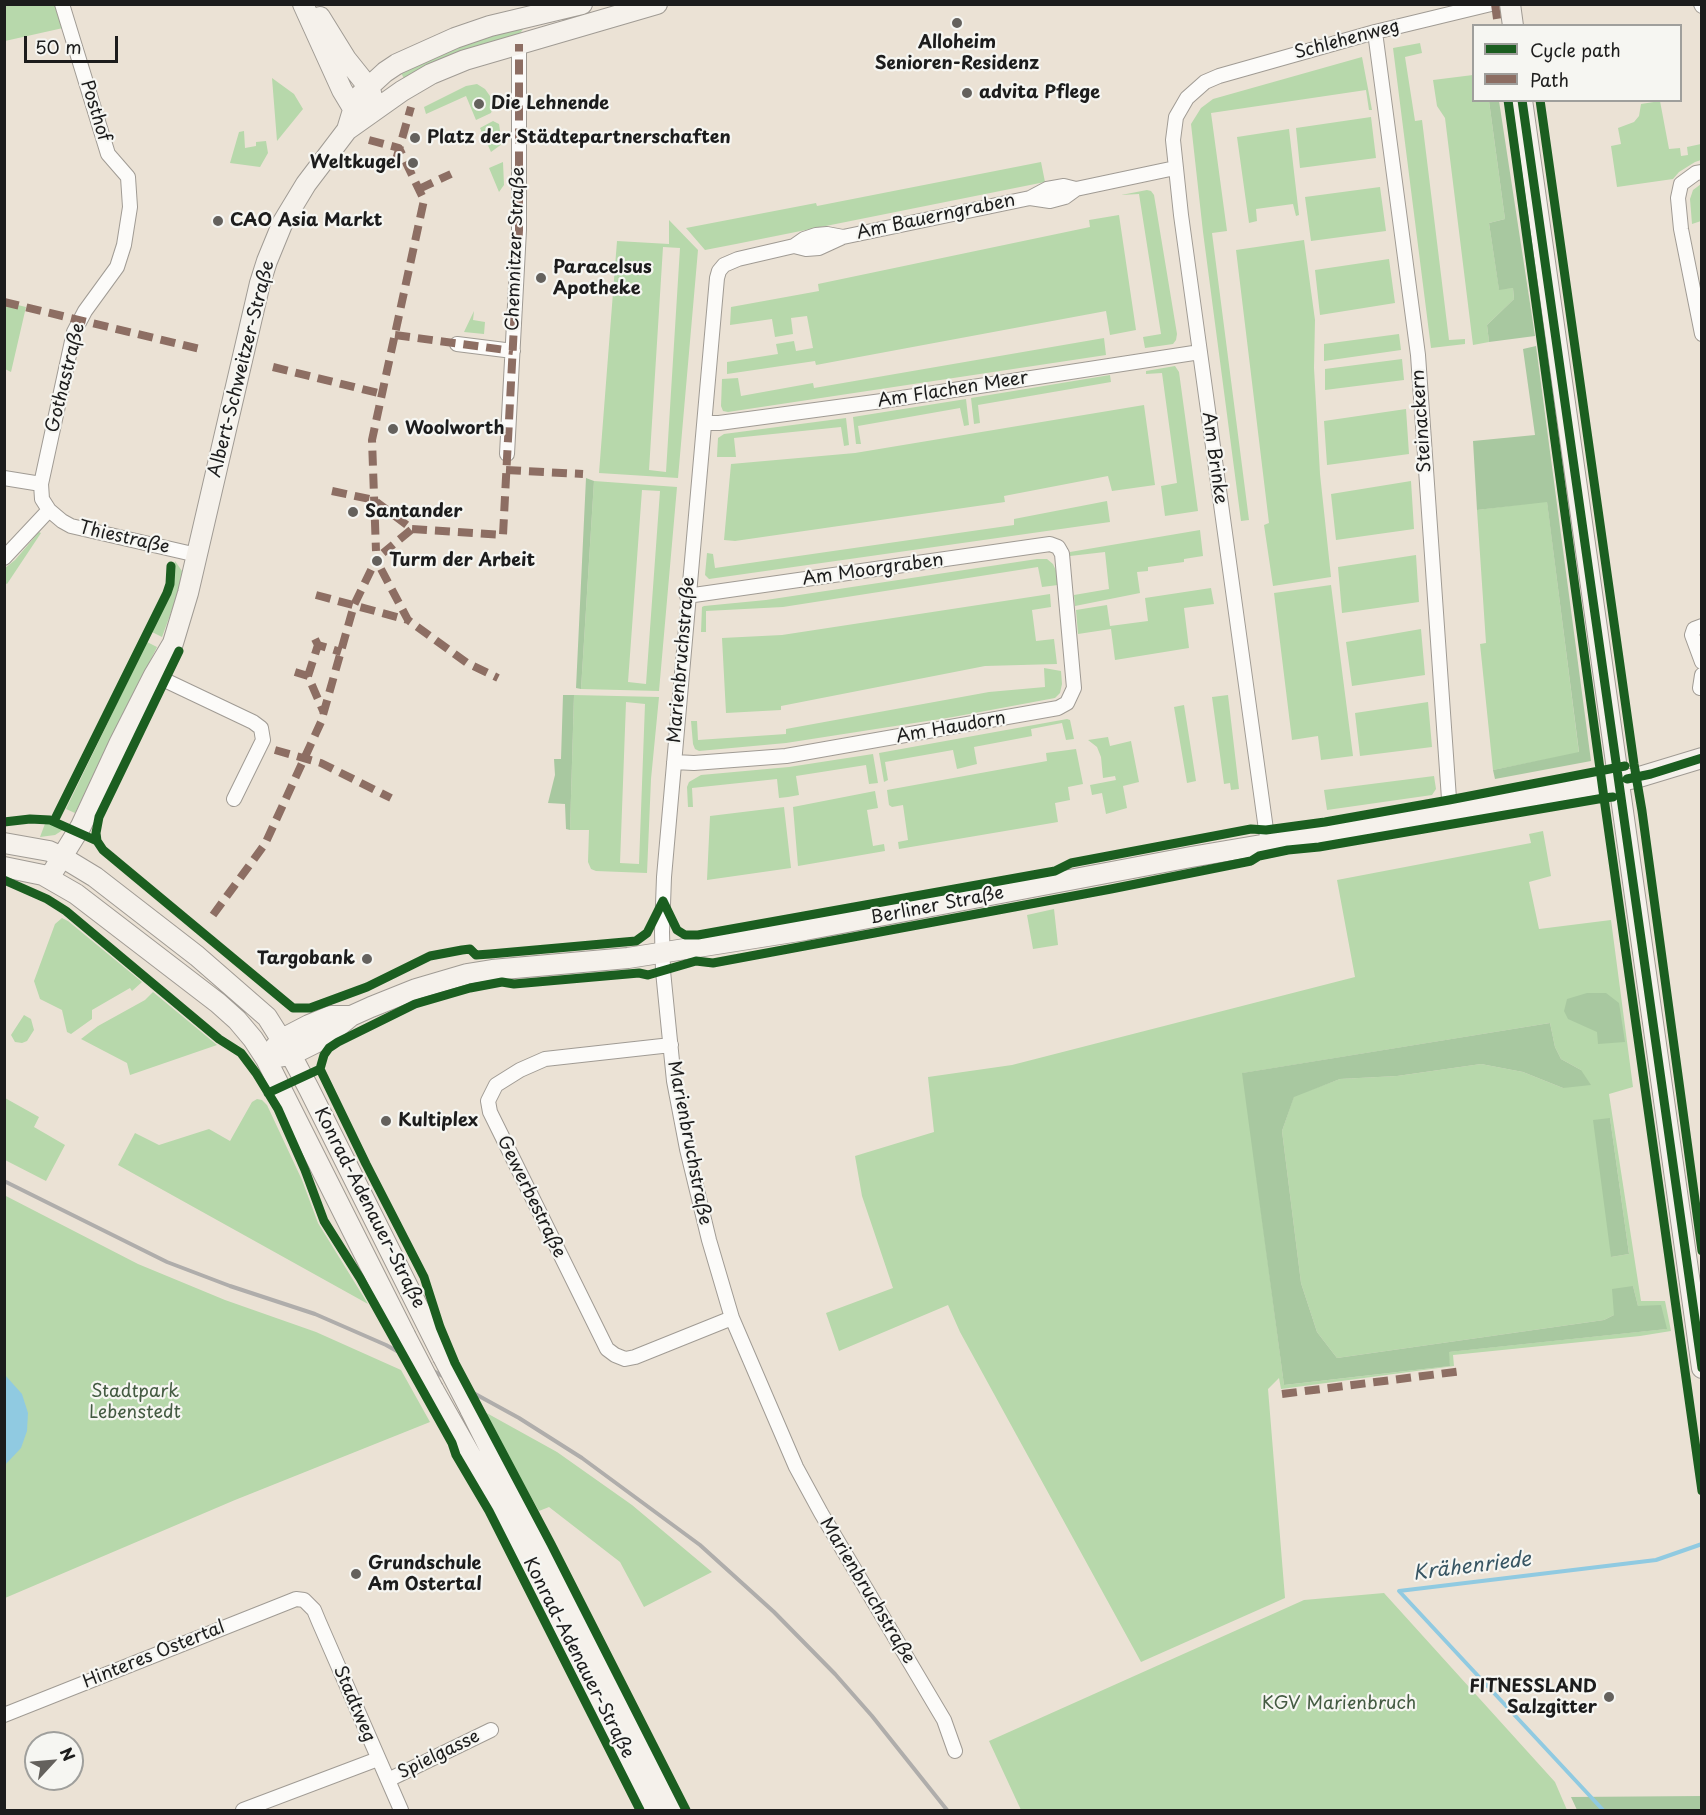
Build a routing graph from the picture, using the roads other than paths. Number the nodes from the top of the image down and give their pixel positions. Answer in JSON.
{"nodes":[{"id":1,"x":63,"y":4,"type":"edge"},
{"id":2,"x":303,"y":4,"type":"edge"},
{"id":3,"x":312,"y":4,"type":"edge"},
{"id":4,"x":582,"y":4,"type":"edge"},
{"id":5,"x":657,"y":4,"type":"edge"},
{"id":6,"x":1491,"y":4,"type":"edge"},
{"id":7,"x":1510,"y":4,"type":"edge"},
{"id":8,"x":543,"y":14,"type":"junction"},
{"id":9,"x":1513,"y":24,"type":"edge"},
{"id":10,"x":1375,"y":32,"type":"junction"},
{"id":11,"x":519,"y":44,"type":"junction"},
{"id":12,"x":1205,"y":82,"type":"joint"},
{"id":13,"x":368,"y":86,"type":"junction"},
{"id":14,"x":1522,"y":102,"type":"edge"},
{"id":15,"x":362,"y":110,"type":"junction"},
{"id":16,"x":1175,"y":168,"type":"junction"},
{"id":17,"x":1701,"y":172,"type":"edge"},
{"id":18,"x":128,"y":177,"type":"joint"},
{"id":19,"x":724,"y":265,"type":"joint"},
{"id":20,"x":1701,"y":334,"type":"edge"},
{"id":21,"x":457,"y":344,"type":"dead end"},
{"id":22,"x":513,"y":351,"type":"junction"},
{"id":23,"x":1200,"y":352,"type":"junction"},
{"id":24,"x":705,"y":423,"type":"junction"},
{"id":25,"x":507,"y":454,"type":"dead end"},
{"id":26,"x":4,"y":478,"type":"edge"},
{"id":27,"x":41,"y":484,"type":"junction"},
{"id":28,"x":49,"y":510,"type":"junction"},
{"id":29,"x":1058,"y":546,"type":"joint"},
{"id":30,"x":197,"y":555,"type":"junction"},
{"id":31,"x":4,"y":558,"type":"edge"},
{"id":32,"x":687,"y":596,"type":"junction"},
{"id":33,"x":1701,"y":626,"type":"edge"},
{"id":34,"x":1701,"y":662,"type":"edge"},
{"id":35,"x":154,"y":675,"type":"junction"},
{"id":36,"x":1701,"y":758,"type":"edge"},
{"id":37,"x":674,"y":762,"type":"junction"},
{"id":38,"x":1619,"y":781,"type":"junction"},
{"id":39,"x":234,"y":799,"type":"dead end"},
{"id":40,"x":1450,"y":813,"type":"junction"},
{"id":41,"x":4,"y":843,"type":"edge"},
{"id":42,"x":1268,"y":844,"type":"junction"},
{"id":43,"x":62,"y":857,"type":"junction"},
{"id":44,"x":4,"y":867,"type":"edge"},
{"id":45,"x":49,"y":878,"type":"junction"},
{"id":46,"x":663,"y":952,"type":"junction"},
{"id":47,"x":671,"y":1044,"type":"junction"},
{"id":48,"x":286,"y":1047,"type":"junction"},
{"id":49,"x":266,"y":1059,"type":"junction"},
{"id":50,"x":732,"y":1318,"type":"junction"},
{"id":51,"x":1701,"y":1368,"type":"edge"},
{"id":52,"x":304,"y":1600,"type":"joint"},
{"id":53,"x":4,"y":1715,"type":"edge"},
{"id":54,"x":491,"y":1730,"type":"dead end"},
{"id":55,"x":955,"y":1751,"type":"dead end"},
{"id":56,"x":378,"y":1759,"type":"junction"},
{"id":57,"x":388,"y":1780,"type":"junction"},
{"id":58,"x":243,"y":1810,"type":"edge"},
{"id":59,"x":401,"y":1810,"type":"edge"},
{"id":60,"x":655,"y":1810,"type":"edge"},
{"id":61,"x":675,"y":1810,"type":"edge"}],
"edges":[{"from":1,"to":18,"type":"street","name":"Posthof"},
{"from":2,"to":15,"type":"street"},
{"from":3,"to":13,"type":"street"},
{"from":4,"to":8,"type":"street","name":"Albert-Schweitzer-Straße"},
{"from":5,"to":11,"type":"street"},
{"from":6,"to":10,"type":"street","name":"Schlehenweg"},
{"from":7,"to":9,"type":"street"},
{"from":8,"to":11,"type":"street"},
{"from":8,"to":13,"type":"street","name":"Albert-Schweitzer-Straße"},
{"from":10,"to":12,"type":"street","name":"Schlehenweg"},
{"from":10,"to":40,"type":"street","name":"Steinackern"},
{"from":11,"to":15,"type":"street"},
{"from":11,"to":22,"type":"street","name":"Chemnitzer Straße"},
{"from":12,"to":16,"type":"street","name":"Am Brinke"},
{"from":13,"to":15,"type":"street","name":"Albert-Schweitzer-Straße"},
{"from":14,"to":38,"type":"street"},
{"from":15,"to":30,"type":"street","name":"Albert-Schweitzer-Straße"},
{"from":16,"to":19,"type":"street","name":"Am Bauerngraben"},
{"from":16,"to":23,"type":"street","name":"Am Brinke"},
{"from":17,"to":20,"type":"street"},
{"from":18,"to":27,"type":"street","name":"Gothastraße"},
{"from":19,"to":24,"type":"street","name":"Marienbruchstraße"},
{"from":21,"to":22,"type":"street"},
{"from":22,"to":25,"type":"street","name":"Chemnitzer Straße"},
{"from":23,"to":24,"type":"street","name":"Am Flachen Meer"},
{"from":23,"to":42,"type":"street","name":"Am Brinke"},
{"from":24,"to":32,"type":"street","name":"Marienbruchstraße"},
{"from":26,"to":27,"type":"street"},
{"from":27,"to":28,"type":"street"},
{"from":28,"to":30,"type":"street","name":"Thiestraße"},
{"from":28,"to":31,"type":"street"},
{"from":29,"to":32,"type":"street","name":"Am Moorgraben"},
{"from":29,"to":37,"type":"street","name":"Am Haudorn"},
{"from":30,"to":35,"type":"street","name":"Albert-Schweitzer-Straße"},
{"from":32,"to":37,"type":"street","name":"Marienbruchstraße"},
{"from":33,"to":34,"type":"street"},
{"from":35,"to":39,"type":"street"},
{"from":35,"to":43,"type":"street","name":"Albert-Schweitzer-Straße"},
{"from":36,"to":38,"type":"street","name":"Berliner Straße"},
{"from":37,"to":46,"type":"street","name":"Marienbruchstraße"},
{"from":38,"to":40,"type":"street","name":"Berliner Straße"},
{"from":38,"to":51,"type":"street"},
{"from":40,"to":42,"type":"street","name":"Berliner Straße"},
{"from":41,"to":43,"type":"street","name":"Konrad-Adenauer-Straße"},
{"from":42,"to":46,"type":"street","name":"Berliner Straße"},
{"from":43,"to":45,"type":"street","name":"Albert-Schweitzer-Straße"},
{"from":43,"to":48,"type":"street","name":"Konrad-Adenauer-Straße"},
{"from":44,"to":45,"type":"street","name":"Konrad-Adenauer-Straße"},
{"from":45,"to":49,"type":"street","name":"Konrad-Adenauer-Straße"},
{"from":46,"to":47,"type":"street","name":"Marienbruchstraße"},
{"from":46,"to":48,"type":"street","name":"Berliner Straße"},
{"from":47,"to":50,"type":"street","name":"Marienbruchstraße"},
{"from":47,"to":50,"type":"street","name":"Gewerbestraße"},
{"from":48,"to":49,"type":"street"},
{"from":48,"to":61,"type":"street","name":"Konrad-Adenauer-Straße","bridge":true},
{"from":49,"to":60,"type":"street","name":"Konrad-Adenauer-Straße","bridge":true},
{"from":50,"to":55,"type":"street","name":"Marienbruchstraße"},
{"from":52,"to":53,"type":"street","name":"Hinteres Ostertal"},
{"from":52,"to":56,"type":"street","name":"Stadtweg"},
{"from":54,"to":57,"type":"street","name":"Spielgasse"},
{"from":56,"to":57,"type":"street","name":"Stadtweg"},
{"from":56,"to":58,"type":"street"},
{"from":57,"to":59,"type":"street","name":"Stadtweg"}]}
